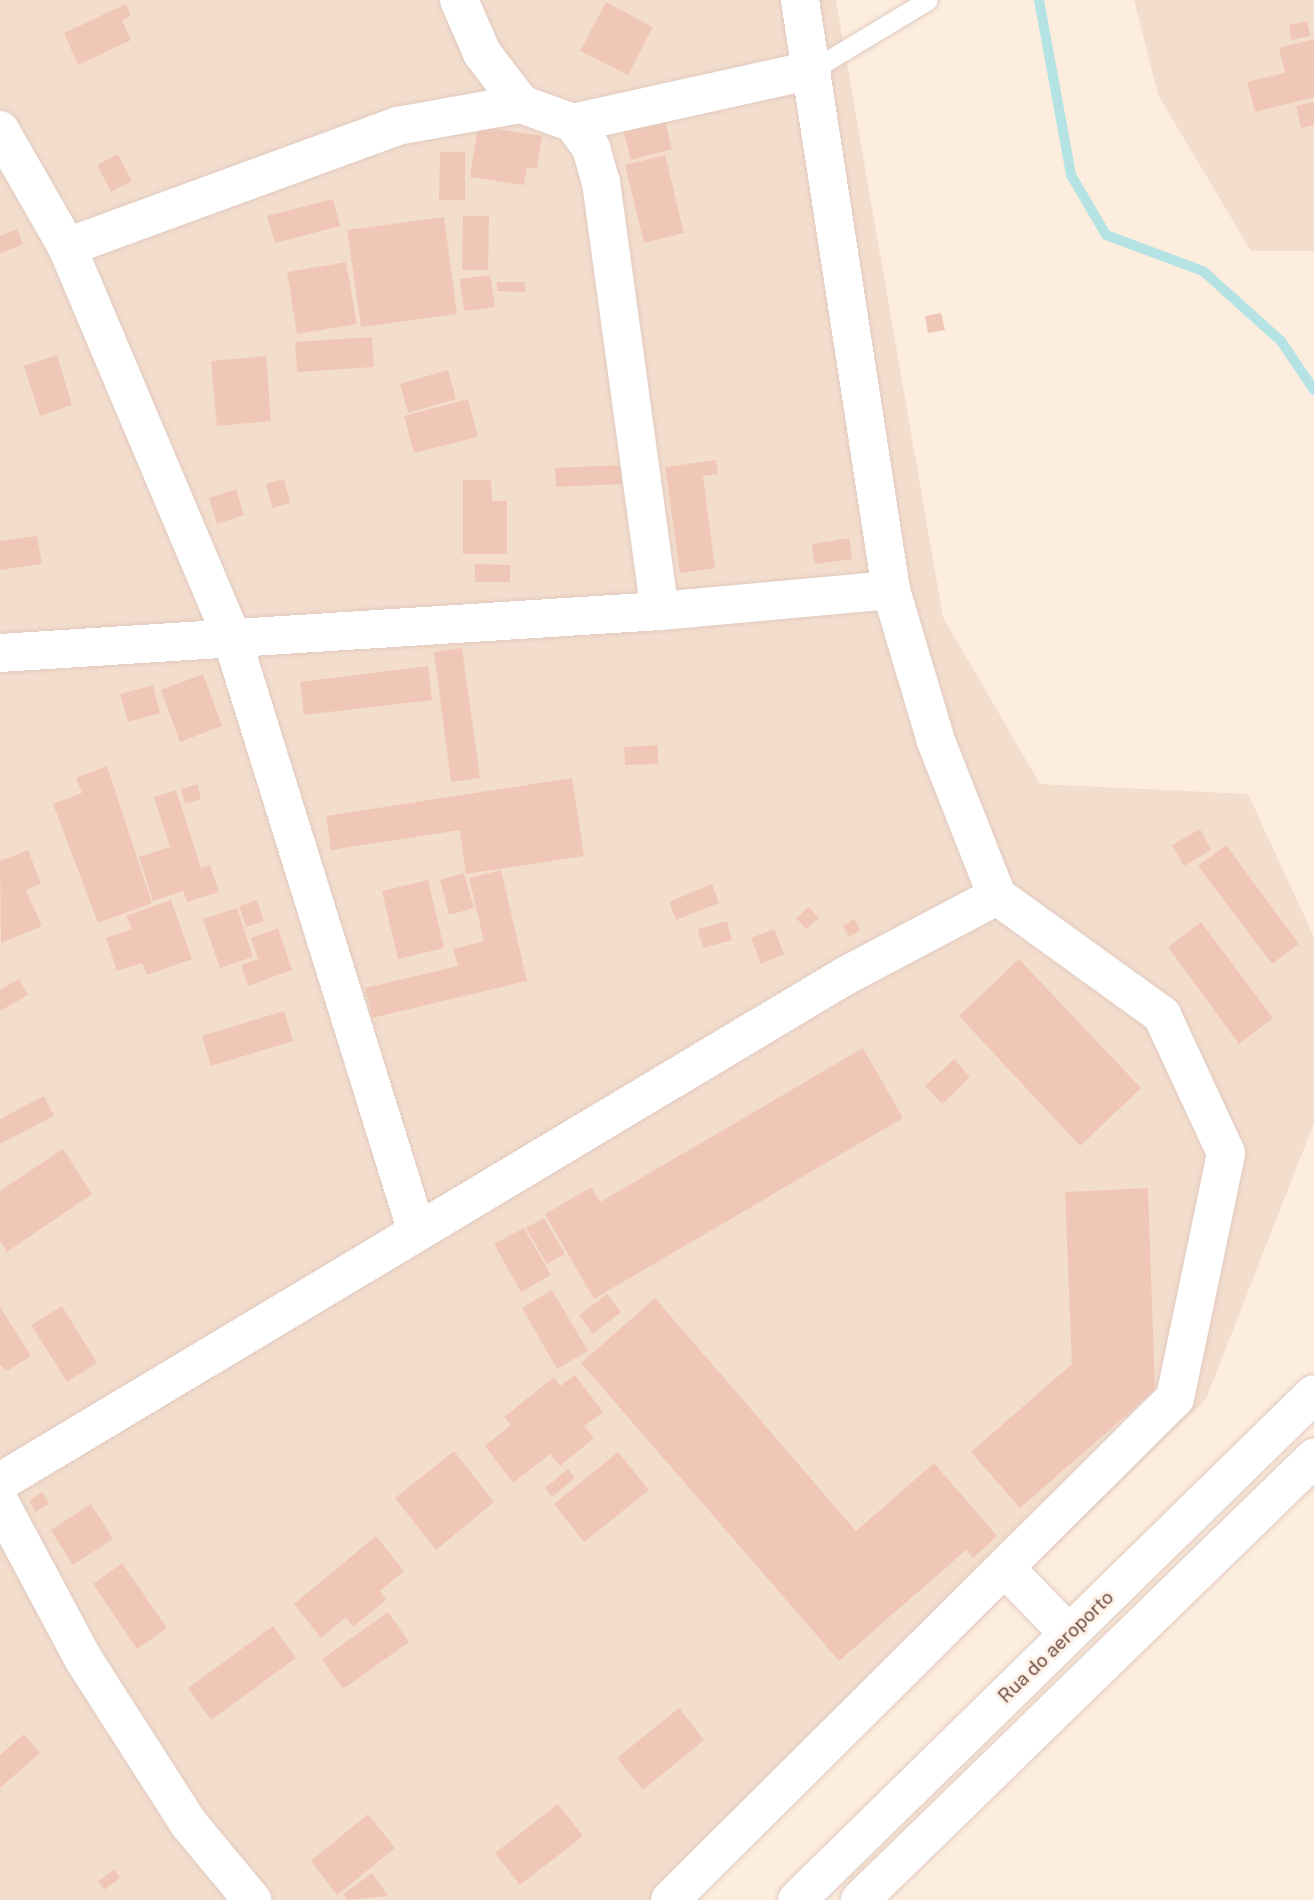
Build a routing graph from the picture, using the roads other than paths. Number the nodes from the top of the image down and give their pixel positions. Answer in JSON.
{"nodes":[{"id":1,"x":459,"y":0,"type":"edge"},
{"id":2,"x":800,"y":0,"type":"edge"},
{"id":3,"x":928,"y":0,"type":"edge"},
{"id":4,"x":812,"y":70,"type":"junction"},
{"id":5,"x":520,"y":104,"type":"junction"},
{"id":6,"x":573,"y":123,"type":"junction"},
{"id":7,"x":0,"y":130,"type":"edge"},
{"id":8,"x":67,"y":247,"type":"junction"},
{"id":9,"x":891,"y":590,"type":"junction"},
{"id":10,"x":660,"y":611,"type":"junction"},
{"id":11,"x":231,"y":635,"type":"junction"},
{"id":12,"x":0,"y":653,"type":"edge"},
{"id":13,"x":997,"y":896,"type":"junction"},
{"id":14,"x":417,"y":1232,"type":"junction"},
{"id":15,"x":1314,"y":1394,"type":"edge"},
{"id":16,"x":1314,"y":1458,"type":"edge"},
{"id":17,"x":0,"y":1482,"type":"edge"},
{"id":18,"x":0,"y":1503,"type":"edge"},
{"id":19,"x":1007,"y":1570,"type":"junction"},
{"id":20,"x":1069,"y":1634,"type":"junction"},
{"id":21,"x":252,"y":1900,"type":"edge"},
{"id":22,"x":670,"y":1900,"type":"edge"},
{"id":23,"x":797,"y":1900,"type":"edge"},
{"id":24,"x":860,"y":1900,"type":"edge"}],
"edges":[{"from":1,"to":5,"type":"street"},
{"from":2,"to":4,"type":"street"},
{"from":3,"to":4,"type":"lane"},
{"from":4,"to":6,"type":"street"},
{"from":4,"to":9,"type":"street"},
{"from":5,"to":6,"type":"street"},
{"from":5,"to":8,"type":"street"},
{"from":6,"to":10,"type":"street"},
{"from":7,"to":8,"type":"street"},
{"from":8,"to":11,"type":"street"},
{"from":9,"to":10,"type":"street"},
{"from":9,"to":13,"type":"street"},
{"from":10,"to":11,"type":"street"},
{"from":11,"to":12,"type":"street"},
{"from":11,"to":14,"type":"street"},
{"from":13,"to":14,"type":"street"},
{"from":13,"to":19,"type":"street"},
{"from":14,"to":17,"type":"street"},
{"from":15,"to":20,"type":"street","name":"Rua do aeroporto"},
{"from":16,"to":24,"type":"street"},
{"from":18,"to":21,"type":"street"},
{"from":19,"to":20,"type":"street"},
{"from":19,"to":22,"type":"street"},
{"from":20,"to":23,"type":"street","name":"Rua do aeroporto"}]}
